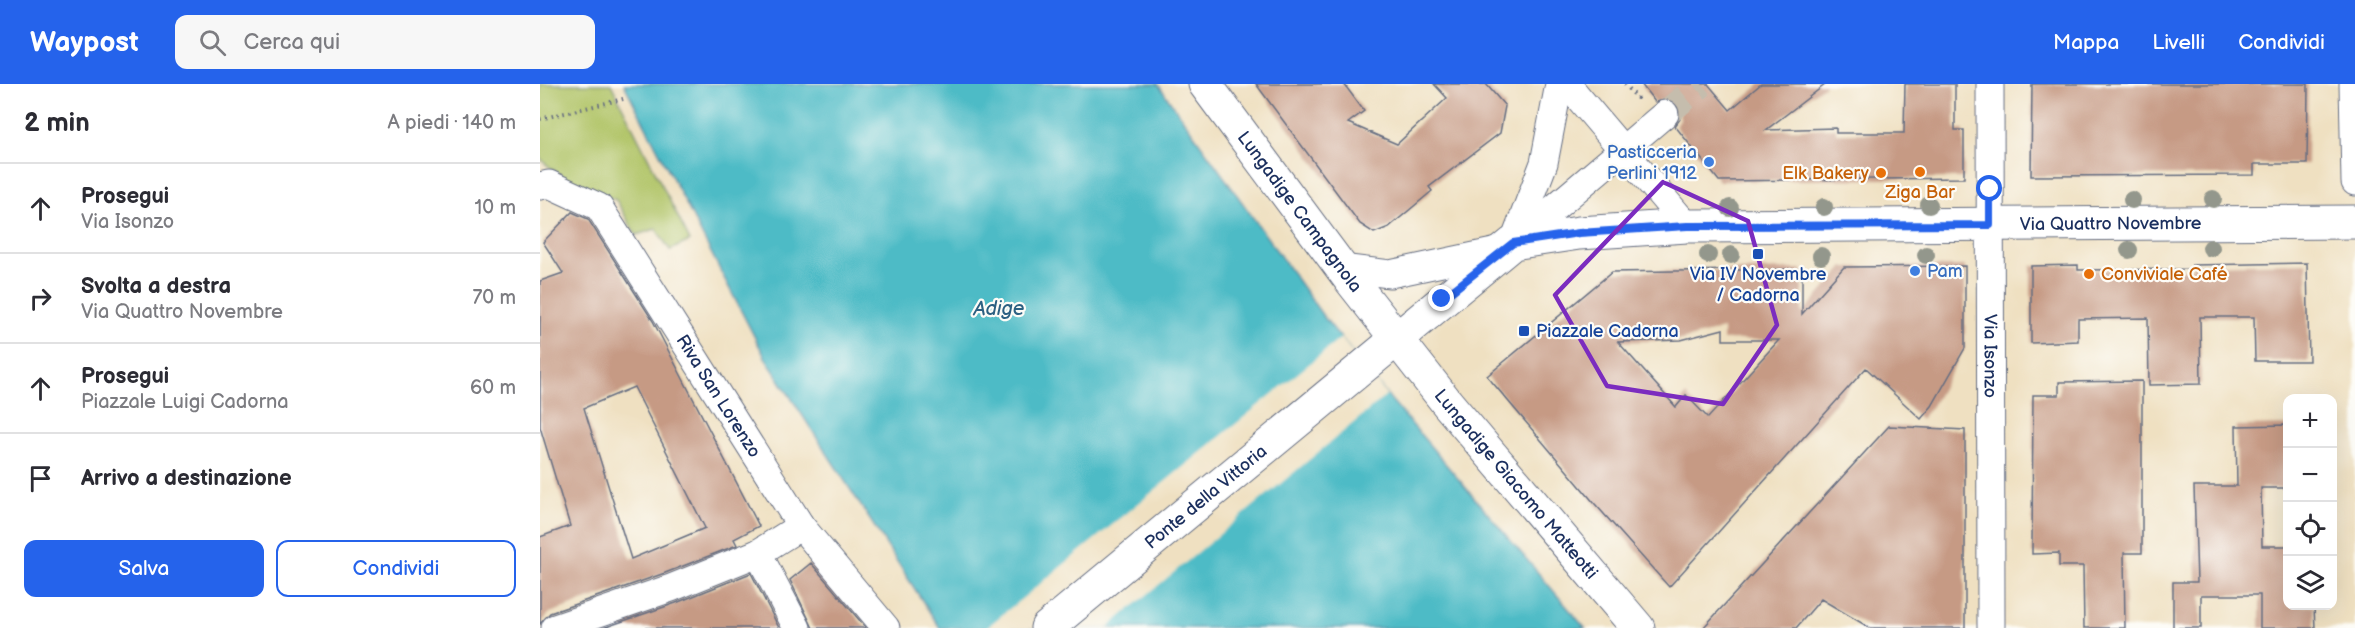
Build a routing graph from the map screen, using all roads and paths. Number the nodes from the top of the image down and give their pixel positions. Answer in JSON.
{"nodes":[{"id":1,"x":1205,"y":84,"type":"edge"},
{"id":2,"x":1559,"y":84,"type":"edge"},
{"id":3,"x":1566,"y":84,"type":"edge"},
{"id":4,"x":1625,"y":84,"type":"edge"},
{"id":5,"x":1990,"y":84,"type":"edge"},
{"id":6,"x":2353,"y":84,"type":"edge"},
{"id":7,"x":1641,"y":94,"type":"dead end"},
{"id":8,"x":627,"y":98,"type":"dead end"},
{"id":9,"x":1665,"y":114,"type":"tunnel mouth"},
{"id":10,"x":540,"y":119,"type":"edge"},
{"id":11,"x":1622,"y":149,"type":"junction"},
{"id":12,"x":2355,"y":182,"type":"edge"},
{"id":13,"x":540,"y":186,"type":"edge"},
{"id":14,"x":2355,"y":222,"type":"edge"},
{"id":15,"x":1990,"y":225,"type":"junction"},
{"id":16,"x":1687,"y":226,"type":"junction"},
{"id":17,"x":1508,"y":246,"type":"junction"},
{"id":18,"x":1341,"y":268,"type":"junction"},
{"id":19,"x":1396,"y":339,"type":"junction"},
{"id":20,"x":801,"y":526,"type":"junction"},
{"id":21,"x":758,"y":553,"type":"junction"},
{"id":22,"x":555,"y":628,"type":"edge"},
{"id":23,"x":796,"y":628,"type":"edge"},
{"id":24,"x":886,"y":628,"type":"edge"},
{"id":25,"x":1047,"y":628,"type":"edge"},
{"id":26,"x":1638,"y":628,"type":"edge"},
{"id":27,"x":1991,"y":628,"type":"edge"}],
"edges":[{"from":1,"to":18,"type":"street","name":"Lungadige Campagnola"},
{"from":2,"to":17,"type":"street"},
{"from":3,"to":11,"type":"street"},
{"from":4,"to":7,"type":"path"},
{"from":5,"to":15,"type":"street","name":"Via Isonzo"},
{"from":6,"to":12,"type":"street"},
{"from":8,"to":10,"type":"path"},
{"from":9,"to":11,"type":"street"},
{"from":11,"to":16,"type":"street"},
{"from":11,"to":17,"type":"street"},
{"from":13,"to":20,"type":"street","name":"Riva San Lorenzo"},
{"from":14,"to":15,"type":"street","name":"Via Quattro Novembre"},
{"from":15,"to":16,"type":"street","name":"Via Quattro Novembre"},
{"from":15,"to":27,"type":"street","name":"Via Isonzo"},
{"from":16,"to":17,"type":"street","name":"Via Quattro Novembre"},
{"from":17,"to":18,"type":"street"},
{"from":17,"to":19,"type":"street","name":"Ponte della Vittoria"},
{"from":18,"to":19,"type":"street","name":"Lungadige Campagnola"},
{"from":19,"to":25,"type":"street","name":"Ponte della Vittoria"},
{"from":19,"to":26,"type":"street","name":"Lungadige Giacomo Matteotti"},
{"from":20,"to":21,"type":"street"},
{"from":20,"to":24,"type":"street","name":"Riva San Lorenzo"},
{"from":21,"to":22,"type":"street"},
{"from":21,"to":23,"type":"street"}]}
